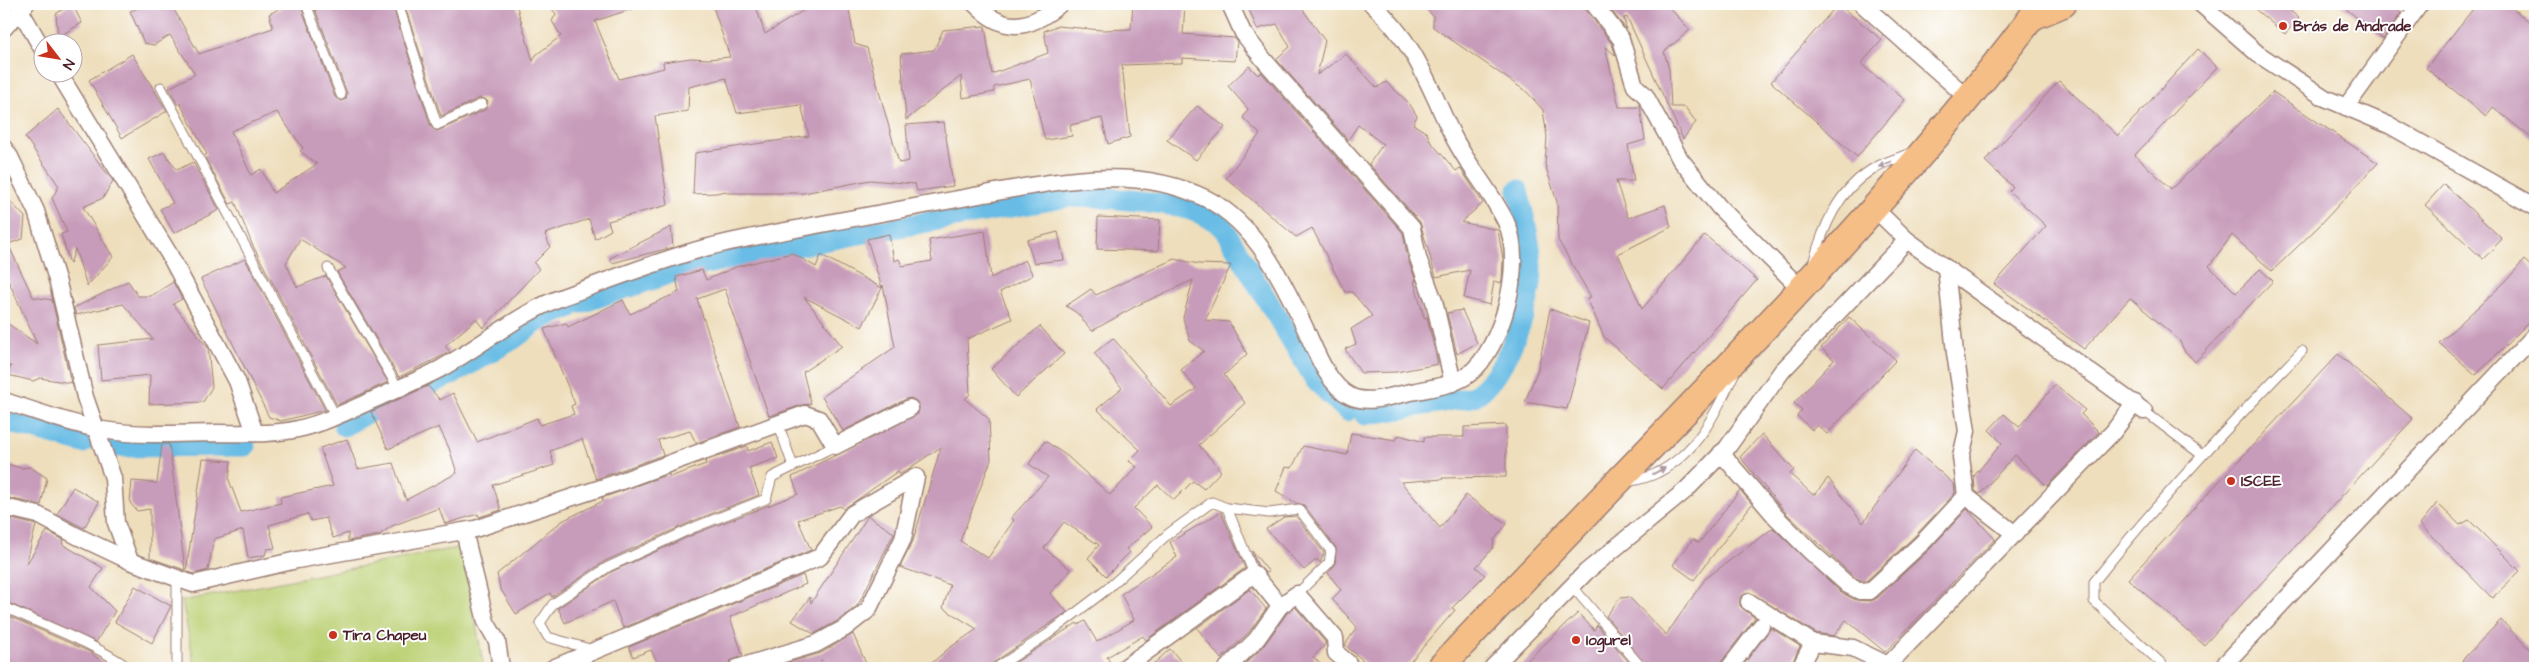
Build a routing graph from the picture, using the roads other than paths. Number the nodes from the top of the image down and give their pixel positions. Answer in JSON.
{"nodes":[{"id":1,"x":306,"y":4,"type":"edge"},
{"id":2,"x":398,"y":4,"type":"edge"},
{"id":3,"x":975,"y":4,"type":"edge"},
{"id":4,"x":1060,"y":4,"type":"edge"},
{"id":5,"x":1230,"y":4,"type":"edge"},
{"id":6,"x":1372,"y":4,"type":"edge"},
{"id":7,"x":1594,"y":4,"type":"edge"},
{"id":8,"x":1862,"y":4,"type":"edge"},
{"id":9,"x":2063,"y":4,"type":"edge"},
{"id":10,"x":2201,"y":4,"type":"edge"},
{"id":11,"x":2420,"y":4,"type":"edge"},
{"id":12,"x":23,"y":7,"type":"edge"},
{"id":13,"x":2036,"y":11,"type":"edge"},
{"id":14,"x":4,"y":28,"type":"edge"},
{"id":15,"x":35,"y":32,"type":"edge"},
{"id":16,"x":64,"y":82,"type":"edge"},
{"id":17,"x":161,"y":87,"type":"dead end"},
{"id":18,"x":341,"y":95,"type":"dead end"},
{"id":19,"x":1970,"y":99,"type":"junction"},
{"id":20,"x":482,"y":104,"type":"dead end"},
{"id":21,"x":2346,"y":107,"type":"junction"},
{"id":22,"x":1930,"y":146,"type":"junction"},
{"id":23,"x":4,"y":148,"type":"edge"},
{"id":24,"x":2535,"y":207,"type":"edge"},
{"id":25,"x":1874,"y":208,"type":"junction"},
{"id":26,"x":1907,"y":240,"type":"junction"},
{"id":27,"x":328,"y":268,"type":"dead end"},
{"id":28,"x":1946,"y":268,"type":"junction"},
{"id":29,"x":1804,"y":285,"type":"junction"},
{"id":30,"x":2535,"y":335,"type":"edge"},
{"id":31,"x":2302,"y":351,"type":"dead end"},
{"id":32,"x":1453,"y":382,"type":"junction"},
{"id":33,"x":398,"y":388,"type":"junction"},
{"id":34,"x":4,"y":401,"type":"edge"},
{"id":35,"x":2139,"y":407,"type":"junction"},
{"id":36,"x":910,"y":408,"type":"dead end"},
{"id":37,"x":336,"y":417,"type":"junction"},
{"id":38,"x":778,"y":423,"type":"junction"},
{"id":39,"x":96,"y":429,"type":"junction"},
{"id":40,"x":255,"y":433,"type":"junction"},
{"id":41,"x":835,"y":446,"type":"junction"},
{"id":42,"x":1721,"y":453,"type":"junction"},
{"id":43,"x":2202,"y":455,"type":"junction"},
{"id":44,"x":793,"y":466,"type":"junction"},
{"id":45,"x":1966,"y":496,"type":"junction"},
{"id":46,"x":4,"y":507,"type":"edge"},
{"id":47,"x":1226,"y":508,"type":"junction"},
{"id":48,"x":464,"y":531,"type":"junction"},
{"id":49,"x":2015,"y":534,"type":"junction"},
{"id":50,"x":130,"y":561,"type":"junction"},
{"id":51,"x":1254,"y":574,"type":"junction"},
{"id":52,"x":177,"y":578,"type":"junction"},
{"id":53,"x":1572,"y":586,"type":"junction"},
{"id":54,"x":1297,"y":594,"type":"junction"},
{"id":55,"x":1748,"y":602,"type":"dead end"},
{"id":56,"x":1280,"y":606,"type":"junction"},
{"id":57,"x":4,"y":607,"type":"edge"},
{"id":58,"x":1762,"y":626,"type":"dead end"},
{"id":59,"x":1813,"y":643,"type":"junction"},
{"id":60,"x":593,"y":650,"type":"junction"},
{"id":61,"x":2162,"y":664,"type":"dead end"},
{"id":62,"x":1887,"y":667,"type":"edge"},
{"id":63,"x":130,"y":668,"type":"edge"},
{"id":64,"x":177,"y":668,"type":"edge"},
{"id":65,"x":501,"y":668,"type":"edge"},
{"id":66,"x":553,"y":668,"type":"edge"},
{"id":67,"x":737,"y":668,"type":"edge"},
{"id":68,"x":996,"y":668,"type":"edge"},
{"id":69,"x":1124,"y":668,"type":"edge"},
{"id":70,"x":1227,"y":668,"type":"edge"},
{"id":71,"x":1346,"y":668,"type":"edge"},
{"id":72,"x":1440,"y":668,"type":"edge"},
{"id":73,"x":1492,"y":668,"type":"edge"},
{"id":74,"x":1642,"y":668,"type":"edge"},
{"id":75,"x":1729,"y":668,"type":"edge"},
{"id":76,"x":1800,"y":668,"type":"edge"},
{"id":77,"x":2221,"y":668,"type":"edge"}],
"edges":[{"from":1,"to":18,"type":"lane"},
{"from":2,"to":20,"type":"lane"},
{"from":3,"to":4,"type":"street"},
{"from":5,"to":32,"type":"street"},
{"from":6,"to":32,"type":"street"},
{"from":7,"to":29,"type":"street"},
{"from":8,"to":19,"type":"street"},
{"from":9,"to":13,"type":"main road"},
{"from":10,"to":21,"type":"street"},
{"from":11,"to":21,"type":"street"},
{"from":12,"to":14,"type":"street"},
{"from":12,"to":15,"type":"street"},
{"from":13,"to":19,"type":"main road"},
{"from":16,"to":40,"type":"street"},
{"from":17,"to":37,"type":"lane"},
{"from":19,"to":22,"type":"main road"},
{"from":21,"to":24,"type":"street"},
{"from":22,"to":25,"type":"main road"},
{"from":22,"to":29,"type":"lane","one_way":true},
{"from":23,"to":39,"type":"street"},
{"from":25,"to":26,"type":"street"},
{"from":25,"to":29,"type":"main road"},
{"from":26,"to":28,"type":"street"},
{"from":26,"to":42,"type":"street"},
{"from":27,"to":33,"type":"lane"},
{"from":28,"to":35,"type":"street"},
{"from":28,"to":45,"type":"street"},
{"from":29,"to":72,"type":"main road"},
{"from":30,"to":77,"type":"street"},
{"from":31,"to":43,"type":"lane"},
{"from":32,"to":33,"type":"street"},
{"from":33,"to":37,"type":"street"},
{"from":34,"to":39,"type":"street"},
{"from":35,"to":43,"type":"lane"},
{"from":35,"to":49,"type":"street"},
{"from":36,"to":41,"type":"street"},
{"from":37,"to":40,"type":"street"},
{"from":38,"to":41,"type":"street"},
{"from":38,"to":44,"type":"lane"},
{"from":38,"to":48,"type":"street"},
{"from":39,"to":40,"type":"street"},
{"from":39,"to":50,"type":"street"},
{"from":41,"to":44,"type":"lane"},
{"from":42,"to":45,"type":"street"},
{"from":42,"to":53,"type":"street"},
{"from":43,"to":61,"type":"lane"},
{"from":44,"to":60,"type":"lane"},
{"from":45,"to":49,"type":"street"},
{"from":46,"to":50,"type":"street"},
{"from":47,"to":51,"type":"lane"},
{"from":47,"to":54,"type":"lane"},
{"from":47,"to":68,"type":"lane"},
{"from":48,"to":52,"type":"street"},
{"from":48,"to":65,"type":"street"},
{"from":49,"to":62,"type":"street"},
{"from":50,"to":52,"type":"street"},
{"from":51,"to":56,"type":"street"},
{"from":51,"to":69,"type":"street"},
{"from":52,"to":64,"type":"lane"},
{"from":53,"to":73,"type":"street"},
{"from":53,"to":74,"type":"lane"},
{"from":54,"to":56,"type":"street"},
{"from":54,"to":71,"type":"street"},
{"from":55,"to":59,"type":"street"},
{"from":56,"to":70,"type":"street"},
{"from":57,"to":63,"type":"lane"},
{"from":58,"to":75,"type":"street"},
{"from":59,"to":62,"type":"street"},
{"from":59,"to":76,"type":"street"},
{"from":60,"to":66,"type":"street"},
{"from":60,"to":67,"type":"street"}]}
